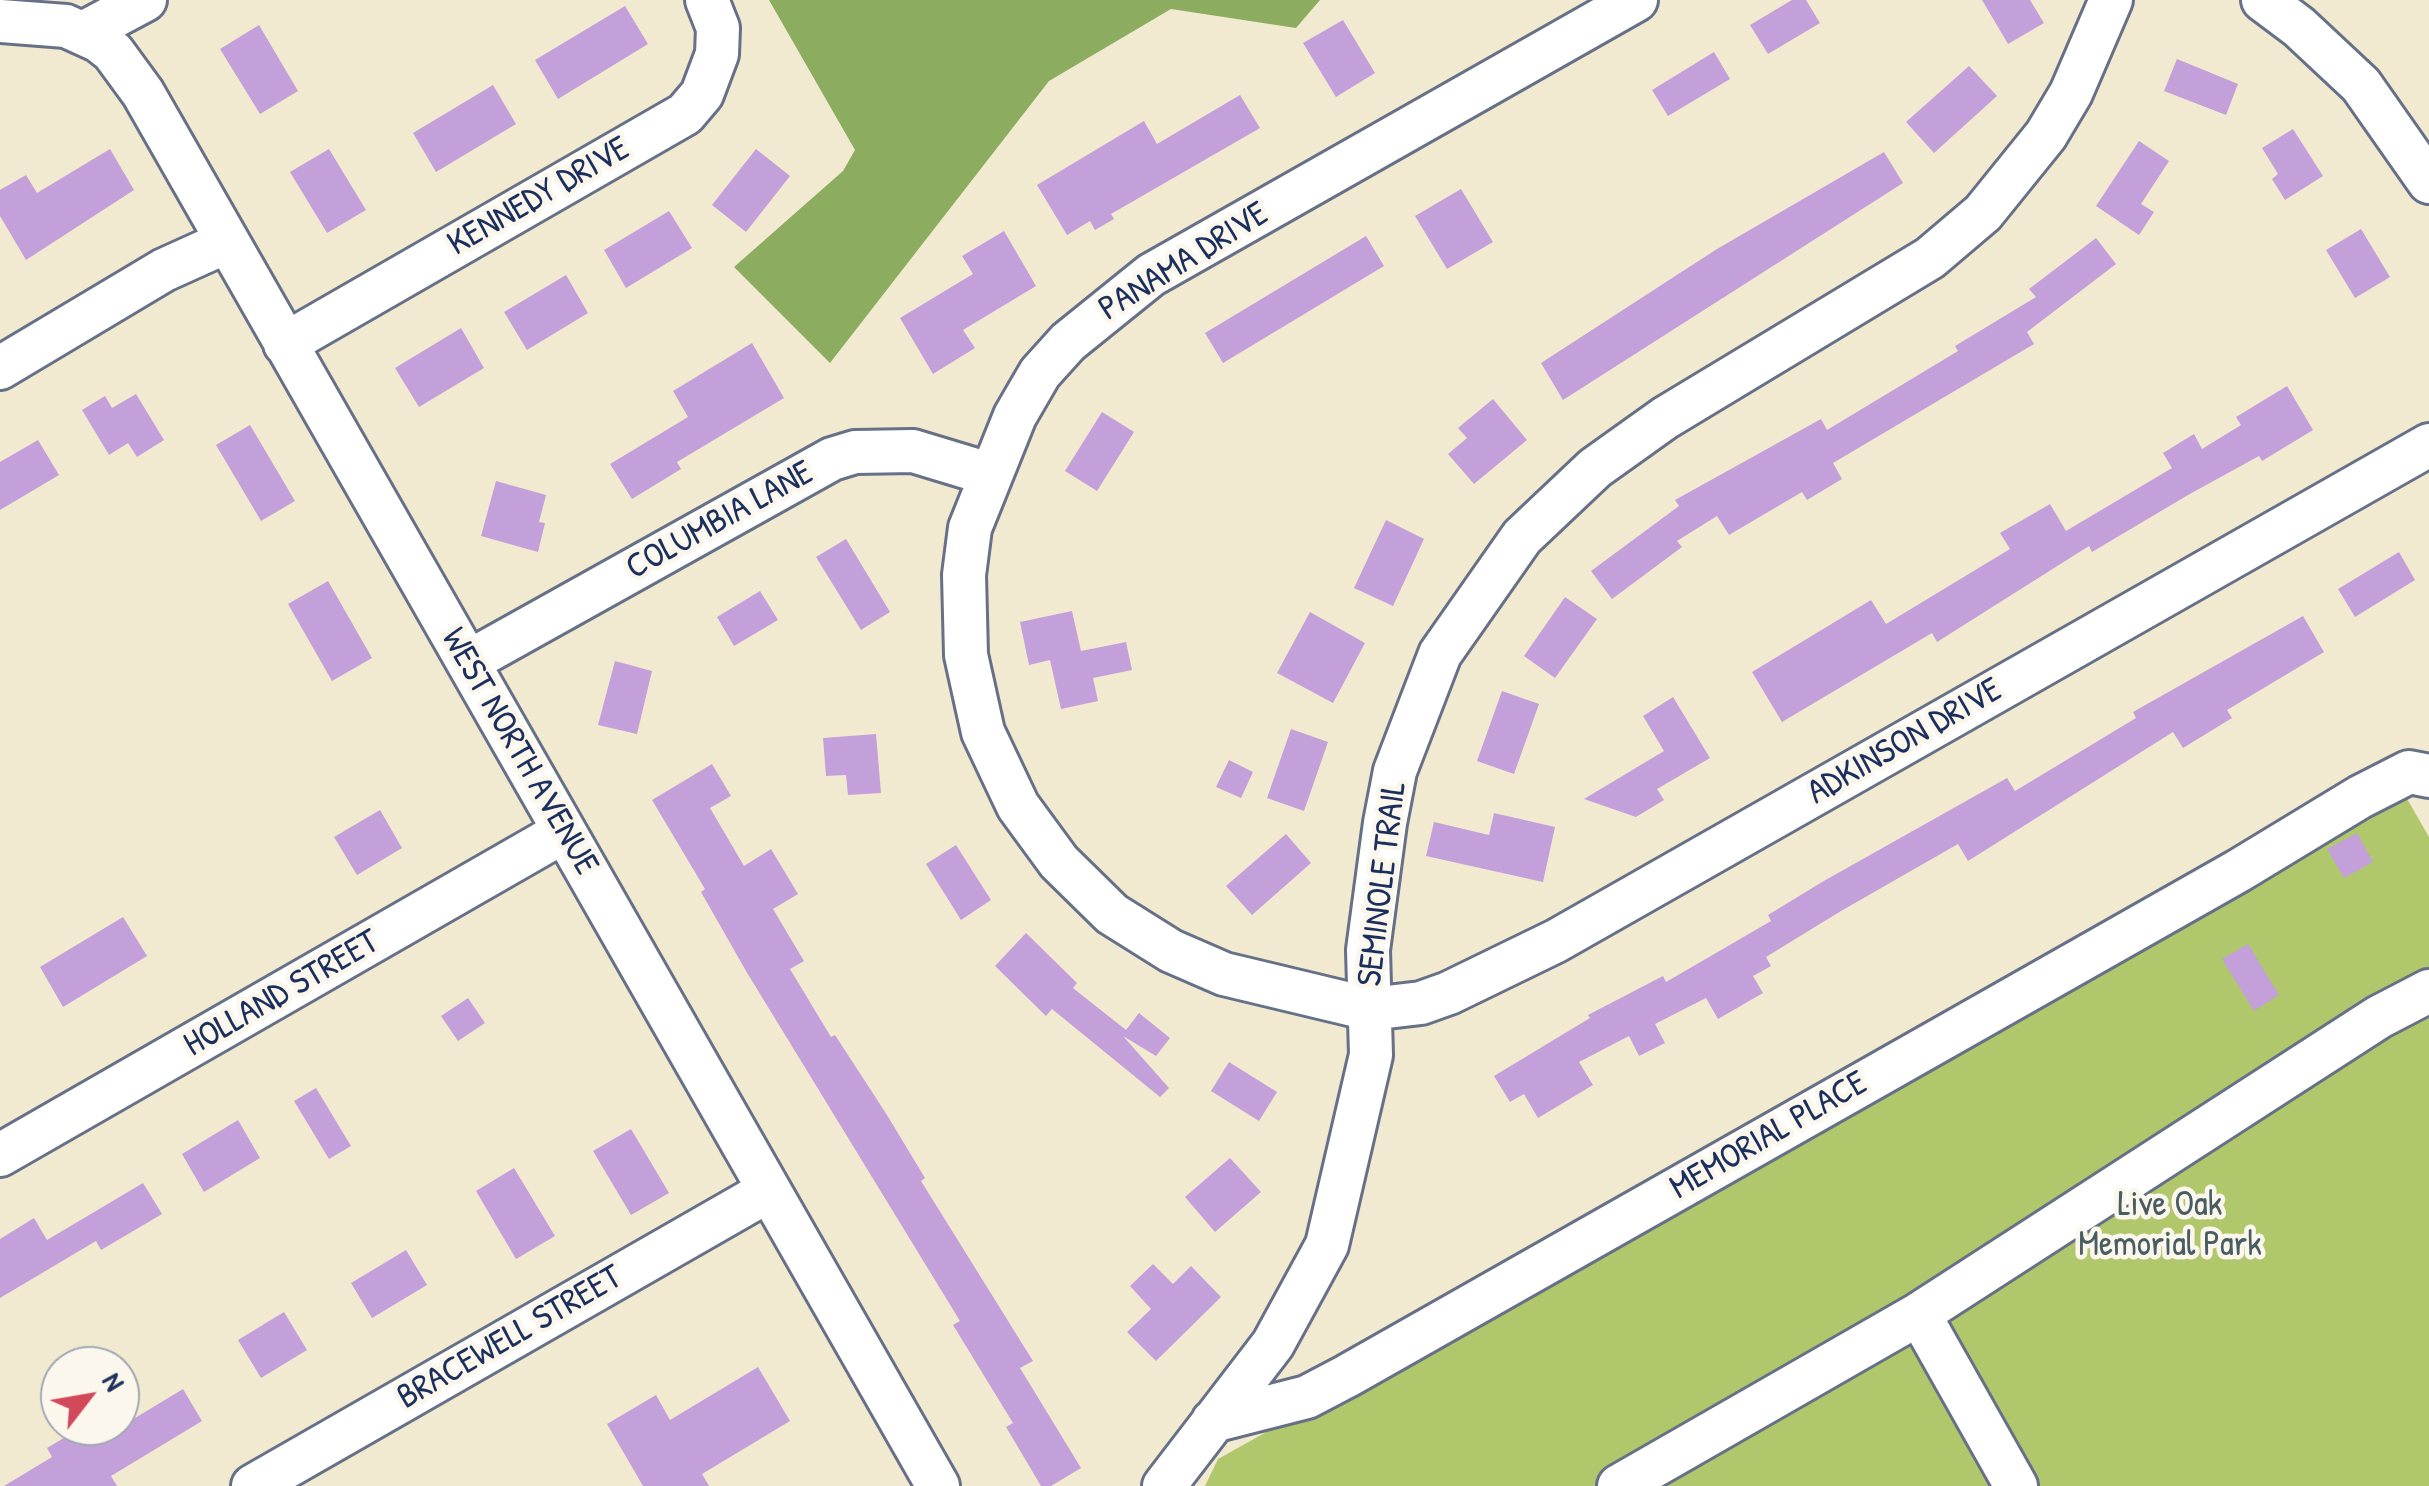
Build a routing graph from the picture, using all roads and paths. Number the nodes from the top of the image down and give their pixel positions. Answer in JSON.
{"nodes":[{"id":1,"x":146,"y":0,"type":"edge"},
{"id":2,"x":707,"y":0,"type":"edge"},
{"id":3,"x":1636,"y":0,"type":"edge"},
{"id":4,"x":2112,"y":0,"type":"edge"},
{"id":5,"x":2263,"y":0,"type":"edge"},
{"id":6,"x":0,"y":21,"type":"edge"},
{"id":7,"x":83,"y":33,"type":"junction"},
{"id":8,"x":2429,"y":182,"type":"edge"},
{"id":9,"x":226,"y":242,"type":"junction"},
{"id":10,"x":285,"y":344,"type":"junction"},
{"id":11,"x":0,"y":368,"type":"edge"},
{"id":12,"x":2429,"y":445,"type":"edge"},
{"id":13,"x":989,"y":474,"type":"junction"},
{"id":14,"x":468,"y":662,"type":"junction"},
{"id":15,"x":2429,"y":776,"type":"edge"},
{"id":16,"x":563,"y":832,"type":"junction"},
{"id":17,"x":2429,"y":991,"type":"edge"},
{"id":18,"x":1370,"y":1010,"type":"junction"},
{"id":19,"x":0,"y":1155,"type":"edge"},
{"id":20,"x":768,"y":1191,"type":"junction"},
{"id":21,"x":1919,"y":1314,"type":"junction"},
{"id":22,"x":1213,"y":1421,"type":"junction"},
{"id":23,"x":252,"y":1486,"type":"edge"},
{"id":24,"x":938,"y":1486,"type":"edge"},
{"id":25,"x":1164,"y":1486,"type":"edge"},
{"id":26,"x":1619,"y":1486,"type":"edge"},
{"id":27,"x":2016,"y":1486,"type":"edge"}],
"edges":[{"from":1,"to":7,"type":"street"},
{"from":2,"to":10,"type":"street","name":"KENNEDY DRIVE"},
{"from":3,"to":13,"type":"street","name":"PANAMA DRIVE"},
{"from":4,"to":18,"type":"street","name":"SEMINOLE TRAIL"},
{"from":5,"to":8,"type":"street"},
{"from":6,"to":7,"type":"street"},
{"from":7,"to":9,"type":"street","name":"WEST NORTH AVENUE"},
{"from":9,"to":10,"type":"street","name":"WEST NORTH AVENUE"},
{"from":9,"to":11,"type":"street"},
{"from":10,"to":14,"type":"street","name":"WEST NORTH AVENUE"},
{"from":12,"to":18,"type":"street","name":"ADKINSON DRIVE"},
{"from":13,"to":14,"type":"street","name":"COLUMBIA LANE"},
{"from":13,"to":18,"type":"street","name":"PANAMA DRIVE"},
{"from":14,"to":16,"type":"street","name":"WEST NORTH AVENUE"},
{"from":15,"to":22,"type":"street","name":"MEMORIAL PLACE"},
{"from":16,"to":19,"type":"street","name":"HOLLAND STREET"},
{"from":16,"to":20,"type":"street","name":"WEST NORTH AVENUE"},
{"from":17,"to":21,"type":"street"},
{"from":18,"to":22,"type":"street","name":"SEMINOLE TRAIL"},
{"from":20,"to":23,"type":"street","name":"BRACEWELL STREET"},
{"from":20,"to":24,"type":"street","name":"WEST NORTH AVENUE"},
{"from":21,"to":26,"type":"street"},
{"from":21,"to":27,"type":"street"},
{"from":22,"to":25,"type":"street","name":"SEMINOLE TRAIL"}]}
